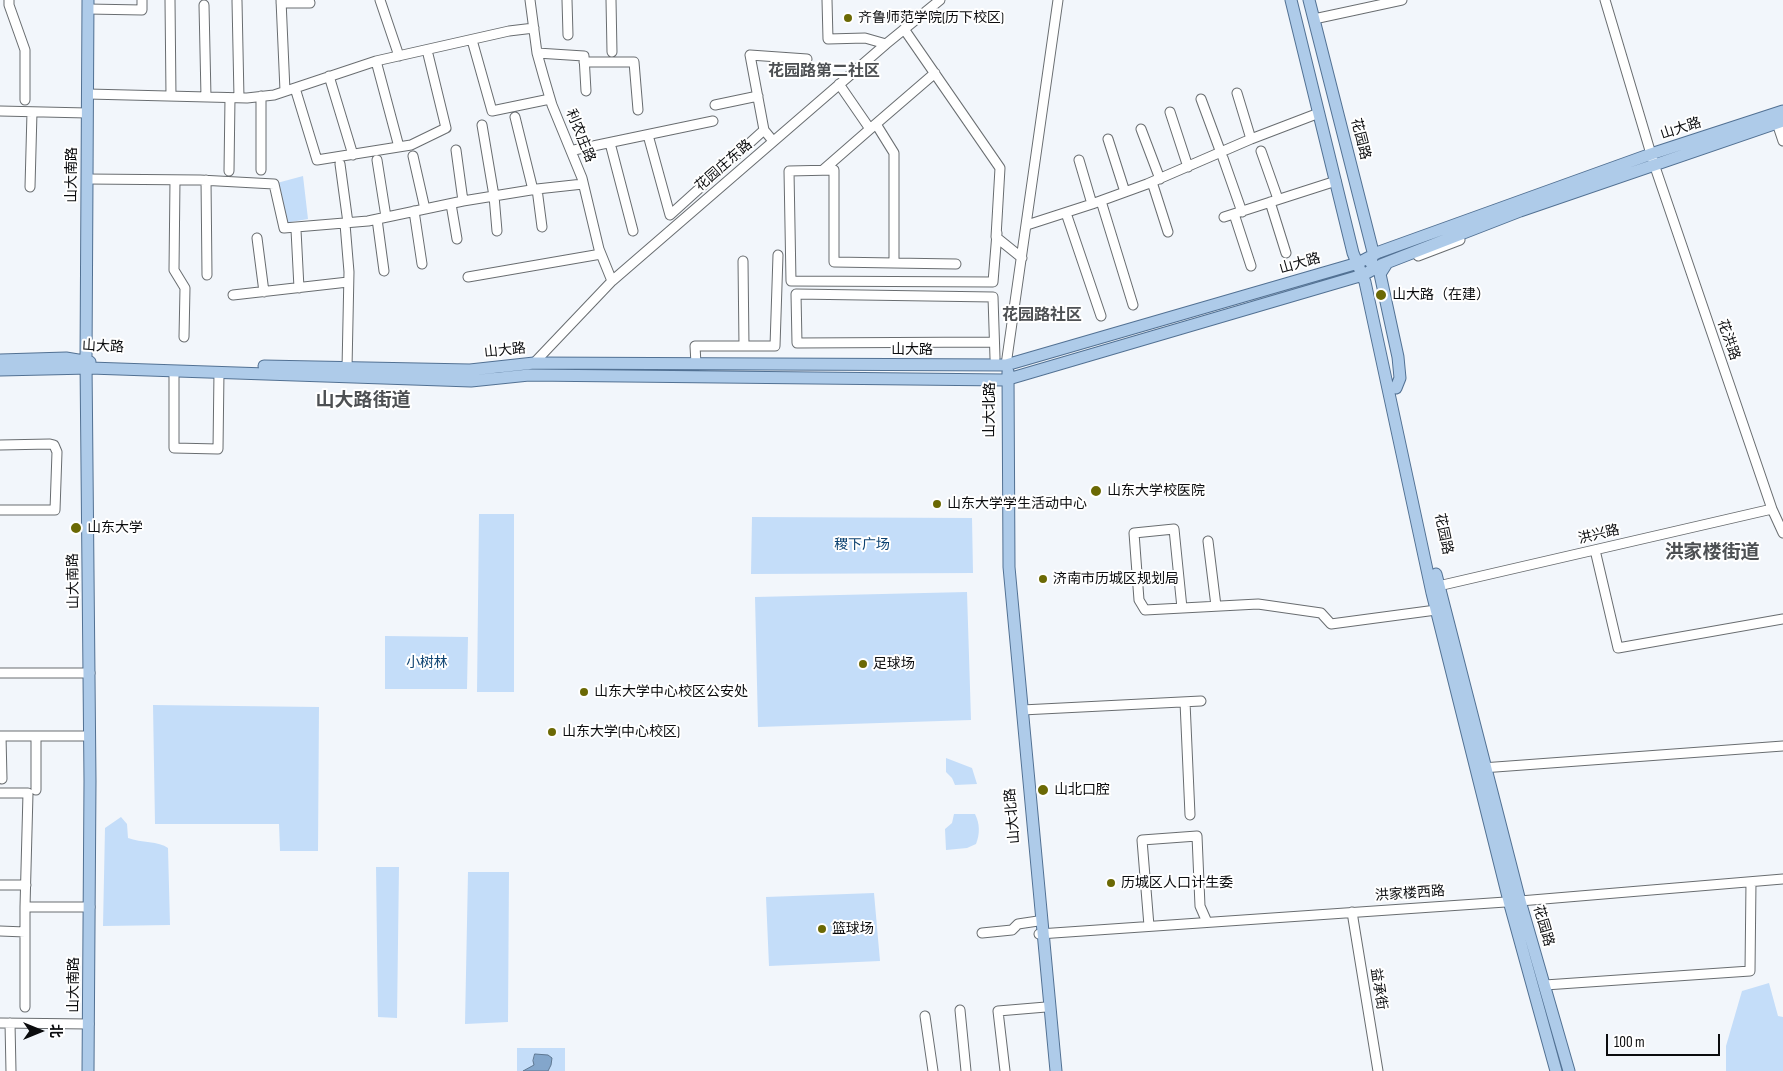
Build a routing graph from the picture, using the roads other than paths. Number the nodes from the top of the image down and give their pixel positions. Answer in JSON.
{"nodes":[{"id":1,"x":9,"y":0,"type":"edge"},
{"id":2,"x":142,"y":0,"type":"edge"},
{"id":3,"x":170,"y":0,"type":"edge"},
{"id":4,"x":309,"y":0,"type":"edge"},
{"id":5,"x":380,"y":0,"type":"edge"},
{"id":6,"x":530,"y":0,"type":"edge"},
{"id":7,"x":567,"y":0,"type":"edge"},
{"id":8,"x":611,"y":0,"type":"edge"},
{"id":9,"x":827,"y":0,"type":"edge"},
{"id":10,"x":940,"y":0,"type":"edge"},
{"id":11,"x":1058,"y":0,"type":"edge"},
{"id":12,"x":1291,"y":0,"type":"edge"},
{"id":13,"x":1310,"y":0,"type":"edge"},
{"id":14,"x":1402,"y":0,"type":"edge"},
{"id":15,"x":1606,"y":0,"type":"edge"},
{"id":16,"x":237,"y":1,"type":"edge"},
{"id":17,"x":281,"y":1,"type":"edge"},
{"id":18,"x":88,"y":5,"type":"edge"},
{"id":19,"x":204,"y":5,"type":"dead end"},
{"id":20,"x":1314,"y":19,"type":"junction"},
{"id":21,"x":534,"y":28,"type":"junction"},
{"id":22,"x":904,"y":29,"type":"junction"},
{"id":23,"x":568,"y":35,"type":"dead end"},
{"id":24,"x":472,"y":40,"type":"junction"},
{"id":25,"x":886,"y":44,"type":"junction"},
{"id":26,"x":427,"y":50,"type":"junction"},
{"id":27,"x":612,"y":52,"type":"dead end"},
{"id":28,"x":537,"y":53,"type":"junction"},
{"id":29,"x":399,"y":56,"type":"junction"},
{"id":30,"x":807,"y":59,"type":"dead end"},
{"id":31,"x":376,"y":61,"type":"junction"},
{"id":32,"x":584,"y":62,"type":"junction"},
{"id":33,"x":934,"y":73,"type":"junction"},
{"id":34,"x":329,"y":76,"type":"junction"},
{"id":35,"x":839,"y":84,"type":"junction"},
{"id":36,"x":295,"y":88,"type":"junction"},
{"id":37,"x":285,"y":91,"type":"junction"},
{"id":38,"x":586,"y":91,"type":"dead end"},
{"id":39,"x":1237,"y":93,"type":"dead end"},
{"id":40,"x":88,"y":94,"type":"junction"},
{"id":41,"x":172,"y":96,"type":"junction"},
{"id":42,"x":261,"y":96,"type":"junction"},
{"id":43,"x":758,"y":96,"type":"junction"},
{"id":44,"x":206,"y":97,"type":"junction"},
{"id":45,"x":235,"y":98,"type":"junction"},
{"id":46,"x":550,"y":99,"type":"junction"},
{"id":47,"x":1201,"y":99,"type":"dead end"},
{"id":48,"x":25,"y":100,"type":"dead end"},
{"id":49,"x":715,"y":105,"type":"dead end"},
{"id":50,"x":638,"y":110,"type":"dead end"},
{"id":51,"x":0,"y":111,"type":"edge"},
{"id":52,"x":32,"y":112,"type":"junction"},
{"id":53,"x":1170,"y":112,"type":"dead end"},
{"id":54,"x":1783,"y":112,"type":"edge"},
{"id":55,"x":87,"y":113,"type":"junction"},
{"id":56,"x":1319,"y":113,"type":"junction"},
{"id":57,"x":515,"y":117,"type":"dead end"},
{"id":58,"x":713,"y":121,"type":"dead end"},
{"id":59,"x":1780,"y":122,"type":"edge"},
{"id":60,"x":482,"y":125,"type":"dead end"},
{"id":61,"x":873,"y":126,"type":"junction"},
{"id":62,"x":1141,"y":129,"type":"dead end"},
{"id":63,"x":764,"y":130,"type":"junction"},
{"id":64,"x":648,"y":135,"type":"junction"},
{"id":65,"x":1108,"y":139,"type":"dead end"},
{"id":66,"x":1250,"y":139,"type":"junction"},
{"id":67,"x":773,"y":141,"type":"junction"},
{"id":68,"x":1783,"y":141,"type":"edge"},
{"id":69,"x":610,"y":143,"type":"junction"},
{"id":70,"x":399,"y":147,"type":"junction"},
{"id":71,"x":456,"y":150,"type":"dead end"},
{"id":72,"x":574,"y":150,"type":"dead end"},
{"id":73,"x":1261,"y":151,"type":"dead end"},
{"id":74,"x":353,"y":155,"type":"junction"},
{"id":75,"x":413,"y":156,"type":"dead end"},
{"id":76,"x":1222,"y":156,"type":"junction"},
{"id":77,"x":1652,"y":159,"type":"junction"},
{"id":78,"x":377,"y":160,"type":"dead end"},
{"id":79,"x":1079,"y":160,"type":"dead end"},
{"id":80,"x":340,"y":164,"type":"dead end"},
{"id":81,"x":1188,"y":167,"type":"junction"},
{"id":82,"x":261,"y":170,"type":"dead end"},
{"id":83,"x":823,"y":170,"type":"junction"},
{"id":84,"x":229,"y":171,"type":"dead end"},
{"id":85,"x":87,"y":179,"type":"junction"},
{"id":86,"x":175,"y":180,"type":"junction"},
{"id":87,"x":206,"y":180,"type":"junction"},
{"id":88,"x":1156,"y":180,"type":"junction"},
{"id":89,"x":1336,"y":181,"type":"junction"},
{"id":90,"x":584,"y":184,"type":"junction"},
{"id":91,"x":30,"y":187,"type":"dead end"},
{"id":92,"x":535,"y":189,"type":"junction"},
{"id":93,"x":1125,"y":192,"type":"junction"},
{"id":94,"x":494,"y":196,"type":"junction"},
{"id":95,"x":463,"y":201,"type":"junction"},
{"id":96,"x":1274,"y":201,"type":"junction"},
{"id":97,"x":1097,"y":203,"type":"junction"},
{"id":98,"x":451,"y":204,"type":"junction"},
{"id":99,"x":425,"y":209,"type":"junction"},
{"id":100,"x":414,"y":211,"type":"junction"},
{"id":101,"x":1066,"y":213,"type":"junction"},
{"id":102,"x":1233,"y":214,"type":"junction"},
{"id":103,"x":382,"y":218,"type":"junction"},
{"id":104,"x":346,"y":223,"type":"junction"},
{"id":105,"x":1027,"y":225,"type":"junction"},
{"id":106,"x":542,"y":227,"type":"dead end"},
{"id":107,"x":296,"y":230,"type":"dead end"},
{"id":108,"x":497,"y":231,"type":"dead end"},
{"id":109,"x":633,"y":231,"type":"dead end"},
{"id":110,"x":1168,"y":232,"type":"dead end"},
{"id":111,"x":996,"y":237,"type":"junction"},
{"id":112,"x":257,"y":238,"type":"dead end"},
{"id":113,"x":457,"y":239,"type":"dead end"},
{"id":114,"x":1286,"y":253,"type":"dead end"},
{"id":115,"x":601,"y":254,"type":"junction"},
{"id":116,"x":778,"y":254,"type":"dead end"},
{"id":117,"x":1371,"y":257,"type":"junction"},
{"id":118,"x":1022,"y":258,"type":"junction"},
{"id":119,"x":744,"y":261,"type":"dead end"},
{"id":120,"x":894,"y":263,"type":"junction"},
{"id":121,"x":1358,"y":263,"type":"junction"},
{"id":122,"x":422,"y":264,"type":"dead end"},
{"id":123,"x":956,"y":264,"type":"dead end"},
{"id":124,"x":1250,"y":266,"type":"dead end"},
{"id":125,"x":1376,"y":269,"type":"junction"},
{"id":126,"x":384,"y":271,"type":"dead end"},
{"id":127,"x":207,"y":274,"type":"dead end"},
{"id":128,"x":468,"y":277,"type":"dead end"},
{"id":129,"x":612,"y":281,"type":"junction"},
{"id":130,"x":348,"y":282,"type":"junction"},
{"id":131,"x":299,"y":288,"type":"junction"},
{"id":132,"x":264,"y":292,"type":"junction"},
{"id":133,"x":233,"y":295,"type":"dead end"},
{"id":134,"x":1133,"y":305,"type":"dead end"},
{"id":135,"x":1102,"y":316,"type":"dead end"},
{"id":136,"x":184,"y":337,"type":"dead end"},
{"id":137,"x":994,"y":342,"type":"junction"},
{"id":138,"x":744,"y":346,"type":"junction"},
{"id":139,"x":995,"y":358,"type":"dead end"},
{"id":140,"x":0,"y":360,"type":"edge"},
{"id":141,"x":534,"y":363,"type":"junction"},
{"id":142,"x":696,"y":364,"type":"junction"},
{"id":143,"x":86,"y":365,"type":"junction"},
{"id":144,"x":1006,"y":366,"type":"junction"},
{"id":145,"x":347,"y":368,"type":"junction"},
{"id":146,"x":0,"y":370,"type":"edge"},
{"id":147,"x":174,"y":371,"type":"junction"},
{"id":148,"x":219,"y":372,"type":"junction"},
{"id":149,"x":1007,"y":379,"type":"junction"},
{"id":150,"x":0,"y":445,"type":"edge"},
{"id":151,"x":0,"y":510,"type":"edge"},
{"id":152,"x":1772,"y":510,"type":"junction"},
{"id":153,"x":1783,"y":532,"type":"edge"},
{"id":154,"x":1208,"y":541,"type":"dead end"},
{"id":155,"x":1595,"y":550,"type":"junction"},
{"id":156,"x":1435,"y":587,"type":"junction"},
{"id":157,"x":1216,"y":606,"type":"junction"},
{"id":158,"x":1182,"y":608,"type":"junction"},
{"id":159,"x":1436,"y":610,"type":"junction"},
{"id":160,"x":1783,"y":619,"type":"edge"},
{"id":161,"x":0,"y":673,"type":"edge"},
{"id":162,"x":90,"y":673,"type":"junction"},
{"id":163,"x":1201,"y":701,"type":"dead end"},
{"id":164,"x":1185,"y":702,"type":"junction"},
{"id":165,"x":1022,"y":710,"type":"junction"},
{"id":166,"x":1,"y":736,"type":"edge"},
{"id":167,"x":36,"y":736,"type":"junction"},
{"id":168,"x":90,"y":736,"type":"junction"},
{"id":169,"x":1783,"y":746,"type":"edge"},
{"id":170,"x":1481,"y":768,"type":"junction"},
{"id":171,"x":2,"y":779,"type":"dead end"},
{"id":172,"x":36,"y":790,"type":"dead end"},
{"id":173,"x":0,"y":793,"type":"edge"},
{"id":174,"x":1190,"y":815,"type":"dead end"},
{"id":175,"x":1783,"y":879,"type":"edge"},
{"id":176,"x":1752,"y":882,"type":"junction"},
{"id":177,"x":26,"y":885,"type":"junction"},
{"id":178,"x":0,"y":886,"type":"edge"},
{"id":179,"x":1515,"y":901,"type":"junction"},
{"id":180,"x":25,"y":907,"type":"junction"},
{"id":181,"x":90,"y":907,"type":"junction"},
{"id":182,"x":1352,"y":912,"type":"junction"},
{"id":183,"x":1038,"y":921,"type":"junction"},
{"id":184,"x":1207,"y":922,"type":"junction"},
{"id":185,"x":1150,"y":926,"type":"junction"},
{"id":186,"x":0,"y":931,"type":"edge"},
{"id":187,"x":25,"y":932,"type":"junction"},
{"id":188,"x":982,"y":933,"type":"dead end"},
{"id":189,"x":1041,"y":934,"type":"junction"},
{"id":190,"x":1545,"y":985,"type":"junction"},
{"id":191,"x":25,"y":1007,"type":"dead end"},
{"id":192,"x":1046,"y":1007,"type":"junction"},
{"id":193,"x":960,"y":1010,"type":"dead end"},
{"id":194,"x":925,"y":1016,"type":"dead end"},
{"id":195,"x":0,"y":1023,"type":"edge"},
{"id":196,"x":10,"y":1023,"type":"junction"},
{"id":197,"x":89,"y":1024,"type":"junction"},
{"id":198,"x":11,"y":1071,"type":"edge"},
{"id":199,"x":88,"y":1071,"type":"edge"},
{"id":200,"x":933,"y":1071,"type":"edge"},
{"id":201,"x":966,"y":1071,"type":"edge"},
{"id":202,"x":1005,"y":1071,"type":"edge"},
{"id":203,"x":1052,"y":1071,"type":"edge"},
{"id":204,"x":1056,"y":1071,"type":"edge"},
{"id":205,"x":1378,"y":1071,"type":"edge"},
{"id":206,"x":1556,"y":1071,"type":"edge"},
{"id":207,"x":1569,"y":1071,"type":"edge"}],
"edges":[{"from":1,"to":48,"type":"street"},
{"from":2,"to":18,"type":"street"},
{"from":3,"to":41,"type":"street"},
{"from":4,"to":17,"type":"street"},
{"from":5,"to":29,"type":"street"},
{"from":6,"to":21,"type":"street","name":"利农庄路"},
{"from":7,"to":23,"type":"street"},
{"from":8,"to":27,"type":"street"},
{"from":9,"to":25,"type":"street"},
{"from":10,"to":22,"type":"street","name":"花园庄东路"},
{"from":11,"to":105,"type":"street"},
{"from":12,"to":56,"type":"main road","name":"花园路"},
{"from":13,"to":20,"type":"main road","name":"花园路"},
{"from":14,"to":20,"type":"street"},
{"from":15,"to":77,"type":"street","name":"花洪路"},
{"from":16,"to":45,"type":"street"},
{"from":17,"to":37,"type":"street"},
{"from":18,"to":40,"type":"main road","name":"山大南路"},
{"from":19,"to":44,"type":"street"},
{"from":20,"to":117,"type":"main road","name":"花园路"},
{"from":21,"to":24,"type":"street"},
{"from":21,"to":28,"type":"street","name":"利农庄路"},
{"from":22,"to":25,"type":"street","name":"花园庄东路"},
{"from":22,"to":33,"type":"street"},
{"from":24,"to":26,"type":"street"},
{"from":24,"to":46,"type":"street"},
{"from":25,"to":35,"type":"street","name":"花园庄东路"},
{"from":26,"to":29,"type":"street"},
{"from":26,"to":70,"type":"street"},
{"from":28,"to":32,"type":"street"},
{"from":28,"to":46,"type":"street","name":"利农庄路"},
{"from":29,"to":31,"type":"street"},
{"from":30,"to":43,"type":"street"},
{"from":31,"to":34,"type":"street"},
{"from":31,"to":70,"type":"street"},
{"from":32,"to":38,"type":"street"},
{"from":32,"to":50,"type":"street"},
{"from":33,"to":61,"type":"street"},
{"from":33,"to":111,"type":"street"},
{"from":34,"to":36,"type":"street"},
{"from":34,"to":74,"type":"street"},
{"from":35,"to":61,"type":"street"},
{"from":35,"to":67,"type":"street","name":"花园庄东路"},
{"from":36,"to":37,"type":"street"},
{"from":36,"to":74,"type":"street"},
{"from":37,"to":42,"type":"street"},
{"from":39,"to":66,"type":"street"},
{"from":40,"to":41,"type":"street"},
{"from":40,"to":55,"type":"main road","name":"山大南路"},
{"from":41,"to":44,"type":"street"},
{"from":42,"to":45,"type":"street"},
{"from":42,"to":82,"type":"street"},
{"from":43,"to":49,"type":"street"},
{"from":43,"to":63,"type":"street"},
{"from":44,"to":45,"type":"street"},
{"from":45,"to":84,"type":"street"},
{"from":46,"to":90,"type":"street","name":"利农庄路"},
{"from":47,"to":76,"type":"street"},
{"from":51,"to":52,"type":"street"},
{"from":52,"to":55,"type":"street"},
{"from":52,"to":91,"type":"street"},
{"from":53,"to":81,"type":"street"},
{"from":54,"to":77,"type":"main road","name":"山大路"},
{"from":55,"to":85,"type":"main road","name":"山大南路"},
{"from":56,"to":66,"type":"street"},
{"from":56,"to":89,"type":"main road","name":"花园路"},
{"from":57,"to":92,"type":"street"},
{"from":58,"to":64,"type":"street"},
{"from":59,"to":68,"type":"street"},
{"from":59,"to":77,"type":"main road","name":"山大路"},
{"from":60,"to":94,"type":"street"},
{"from":61,"to":83,"type":"street"},
{"from":61,"to":120,"type":"street"},
{"from":62,"to":88,"type":"street"},
{"from":63,"to":64,"type":"street"},
{"from":63,"to":67,"type":"street"},
{"from":64,"to":69,"type":"street"},
{"from":65,"to":93,"type":"street"},
{"from":66,"to":76,"type":"street"},
{"from":67,"to":129,"type":"street","name":"花园庄东路"},
{"from":69,"to":72,"type":"street"},
{"from":69,"to":109,"type":"street"},
{"from":70,"to":74,"type":"street"},
{"from":71,"to":95,"type":"street"},
{"from":73,"to":96,"type":"street"},
{"from":75,"to":99,"type":"street"},
{"from":76,"to":81,"type":"street"},
{"from":76,"to":102,"type":"street"},
{"from":77,"to":117,"type":"main road","name":"山大路"},
{"from":77,"to":125,"type":"main road","name":"山大路"},
{"from":77,"to":152,"type":"street","name":"花洪路"},
{"from":78,"to":103,"type":"street"},
{"from":79,"to":97,"type":"street"},
{"from":80,"to":104,"type":"street"},
{"from":81,"to":88,"type":"street"},
{"from":83,"to":111,"type":"street"},
{"from":83,"to":120,"type":"street"},
{"from":85,"to":86,"type":"street"},
{"from":85,"to":143,"type":"main road","name":"山大南路"},
{"from":86,"to":87,"type":"street"},
{"from":86,"to":136,"type":"street"},
{"from":87,"to":104,"type":"street"},
{"from":87,"to":127,"type":"street"},
{"from":88,"to":93,"type":"street"},
{"from":88,"to":110,"type":"street"},
{"from":89,"to":96,"type":"street"},
{"from":89,"to":121,"type":"main road","name":"花园路"},
{"from":90,"to":92,"type":"street"},
{"from":90,"to":115,"type":"street","name":"利农庄路"},
{"from":92,"to":94,"type":"street"},
{"from":92,"to":106,"type":"street"},
{"from":93,"to":97,"type":"street"},
{"from":94,"to":95,"type":"street"},
{"from":94,"to":108,"type":"street"},
{"from":95,"to":98,"type":"street"},
{"from":96,"to":102,"type":"street"},
{"from":96,"to":114,"type":"street"},
{"from":97,"to":101,"type":"street"},
{"from":97,"to":134,"type":"street"},
{"from":98,"to":99,"type":"street"},
{"from":98,"to":113,"type":"street"},
{"from":99,"to":100,"type":"street"},
{"from":100,"to":103,"type":"street"},
{"from":100,"to":122,"type":"street"},
{"from":101,"to":105,"type":"street"},
{"from":101,"to":135,"type":"street"},
{"from":102,"to":124,"type":"street"},
{"from":103,"to":104,"type":"street"},
{"from":103,"to":126,"type":"street"},
{"from":104,"to":130,"type":"street"},
{"from":105,"to":118,"type":"street"},
{"from":107,"to":131,"type":"street"},
{"from":111,"to":118,"type":"street"},
{"from":112,"to":132,"type":"street"},
{"from":115,"to":128,"type":"street"},
{"from":115,"to":129,"type":"street","name":"利农庄路"},
{"from":116,"to":138,"type":"street"},
{"from":117,"to":121,"type":"main road","name":"山大路"},
{"from":117,"to":125,"type":"main road","name":"花园路"},
{"from":118,"to":144,"type":"street"},
{"from":119,"to":138,"type":"street"},
{"from":120,"to":123,"type":"street"},
{"from":121,"to":125,"type":"main road","name":"花园路"},
{"from":121,"to":144,"type":"main road","name":"山大路"},
{"from":125,"to":149,"type":"main road","name":"山大路"},
{"from":125,"to":156,"type":"main road","name":"花园路"},
{"from":125,"to":156,"type":"main road","name":"花园路"},
{"from":129,"to":141,"type":"street","name":"花园庄东路"},
{"from":130,"to":131,"type":"street"},
{"from":130,"to":145,"type":"street"},
{"from":131,"to":132,"type":"street"},
{"from":132,"to":133,"type":"street"},
{"from":137,"to":137,"type":"street"},
{"from":137,"to":139,"type":"street"},
{"from":138,"to":142,"type":"street"},
{"from":140,"to":143,"type":"main road","name":"山大路"},
{"from":141,"to":142,"type":"main road","name":"山大路"},
{"from":141,"to":145,"type":"main road","name":"山大路"},
{"from":142,"to":144,"type":"main road","name":"山大路"},
{"from":143,"to":145,"type":"main road","name":"山大路"},
{"from":143,"to":146,"type":"main road","name":"山大路"},
{"from":143,"to":147,"type":"main road","name":"山大路"},
{"from":143,"to":162,"type":"main road","name":"山大南路"},
{"from":144,"to":149,"type":"main road","name":"山大北路"},
{"from":147,"to":148,"type":"main road","name":"山大路"},
{"from":147,"to":148,"type":"street"},
{"from":148,"to":149,"type":"main road","name":"山大路"},
{"from":149,"to":165,"type":"main road","name":"山大北路"},
{"from":149,"to":183,"type":"main road","name":"山大北路"},
{"from":150,"to":151,"type":"street"},
{"from":152,"to":153,"type":"street","name":"花洪路"},
{"from":152,"to":155,"type":"street","name":"洪兴路"},
{"from":154,"to":157,"type":"street"},
{"from":155,"to":156,"type":"street","name":"洪兴路"},
{"from":155,"to":160,"type":"street"},
{"from":156,"to":159,"type":"main road","name":"花园路"},
{"from":156,"to":170,"type":"main road","name":"花园路"},
{"from":157,"to":158,"type":"street"},
{"from":157,"to":159,"type":"street"},
{"from":158,"to":158,"type":"street"},
{"from":159,"to":170,"type":"main road","name":"花园路"},
{"from":161,"to":162,"type":"street"},
{"from":162,"to":168,"type":"main road","name":"山大南路"},
{"from":163,"to":164,"type":"street"},
{"from":164,"to":165,"type":"street"},
{"from":164,"to":174,"type":"street"},
{"from":165,"to":189,"type":"main road","name":"山大北路"},
{"from":166,"to":167,"type":"street"},
{"from":166,"to":171,"type":"street"},
{"from":167,"to":168,"type":"street"},
{"from":167,"to":172,"type":"street"},
{"from":168,"to":181,"type":"main road","name":"山大南路"},
{"from":169,"to":170,"type":"street"},
{"from":170,"to":179,"type":"main road","name":"花园路"},
{"from":173,"to":177,"type":"street"},
{"from":175,"to":176,"type":"street","name":"洪家楼西路"},
{"from":176,"to":179,"type":"street","name":"洪家楼西路"},
{"from":176,"to":190,"type":"street"},
{"from":177,"to":178,"type":"street"},
{"from":177,"to":180,"type":"street"},
{"from":179,"to":182,"type":"street","name":"洪家楼西路"},
{"from":179,"to":190,"type":"main road","name":"花园路"},
{"from":179,"to":206,"type":"main road","name":"花园路"},
{"from":180,"to":181,"type":"street"},
{"from":180,"to":187,"type":"street"},
{"from":181,"to":197,"type":"main road","name":"山大南路"},
{"from":182,"to":184,"type":"street","name":"洪家楼西路"},
{"from":182,"to":205,"type":"street","name":"益承街"},
{"from":183,"to":188,"type":"street"},
{"from":183,"to":189,"type":"main road","name":"山大北路"},
{"from":184,"to":185,"type":"street","name":"洪家楼西路"},
{"from":184,"to":185,"type":"street"},
{"from":185,"to":189,"type":"street","name":"洪家楼西路"},
{"from":186,"to":187,"type":"street"},
{"from":187,"to":191,"type":"street"},
{"from":189,"to":192,"type":"main road","name":"山大北路"},
{"from":189,"to":204,"type":"main road","name":"山大北路"},
{"from":190,"to":207,"type":"main road","name":"花园路"},
{"from":192,"to":202,"type":"street"},
{"from":192,"to":203,"type":"main road","name":"山大北路"},
{"from":193,"to":201,"type":"street"},
{"from":194,"to":200,"type":"street"},
{"from":195,"to":196,"type":"street"},
{"from":196,"to":197,"type":"street"},
{"from":196,"to":198,"type":"street"},
{"from":197,"to":199,"type":"main road","name":"山大南路"}]}
